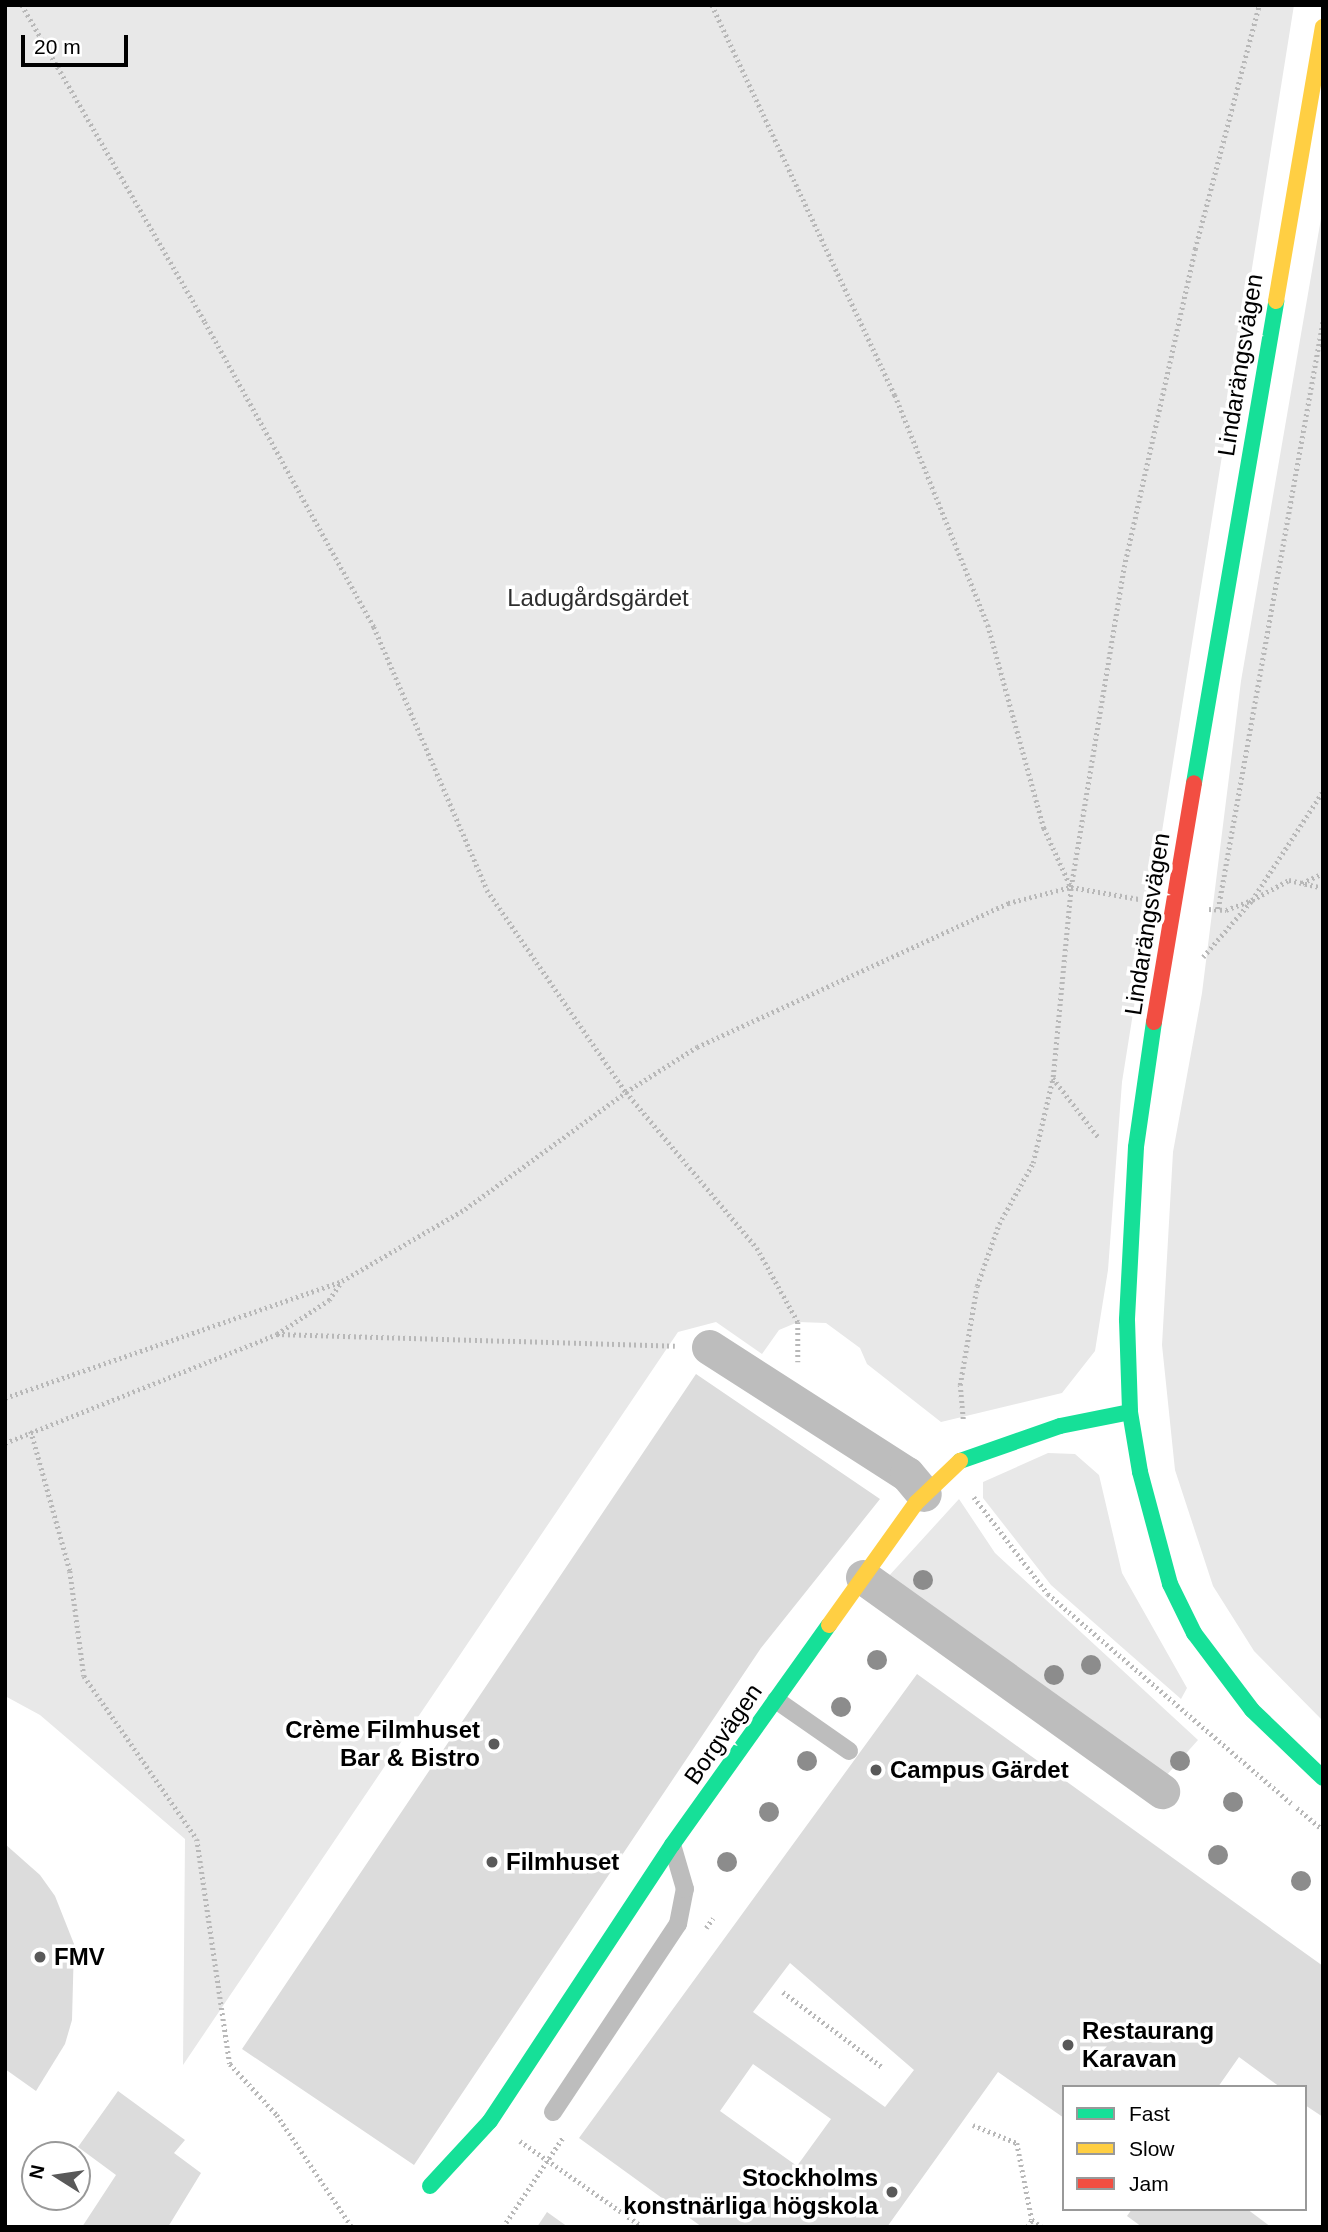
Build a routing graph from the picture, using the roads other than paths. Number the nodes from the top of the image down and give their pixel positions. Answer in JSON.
{"nodes":[{"id":1,"x":1323,"y":27,"type":"edge"},
{"id":2,"x":709,"y":1347,"type":"road end"},
{"id":3,"x":1130,"y":1412,"type":"junction"},
{"id":4,"x":925,"y":1494,"type":"junction"},
{"id":5,"x":863,"y":1577,"type":"junction"},
{"id":6,"x":776,"y":1700,"type":"junction"},
{"id":7,"x":849,"y":1751,"type":"dead end"},
{"id":8,"x":1323,"y":1778,"type":"edge"},
{"id":9,"x":1162,"y":1790,"type":"dead end"},
{"id":10,"x":672,"y":1845,"type":"junction"},
{"id":11,"x":553,"y":2112,"type":"dead end"},
{"id":12,"x":430,"y":2186,"type":"dead end"}],
"edges":[{"from":1,"to":3,"type":"street","name":"Lindarängsvägen"},
{"from":2,"to":4,"type":"street"},
{"from":3,"to":4,"type":"street","name":"Borgvägen"},
{"from":3,"to":8,"type":"street","name":"Lindarängsvägen"},
{"from":4,"to":5,"type":"street","name":"Borgvägen"},
{"from":5,"to":6,"type":"street","name":"Borgvägen"},
{"from":5,"to":9,"type":"street"},
{"from":6,"to":7,"type":"lane"},
{"from":6,"to":10,"type":"street","name":"Borgvägen"},
{"from":10,"to":11,"type":"lane"},
{"from":10,"to":12,"type":"street","name":"Borgvägen"}]}
